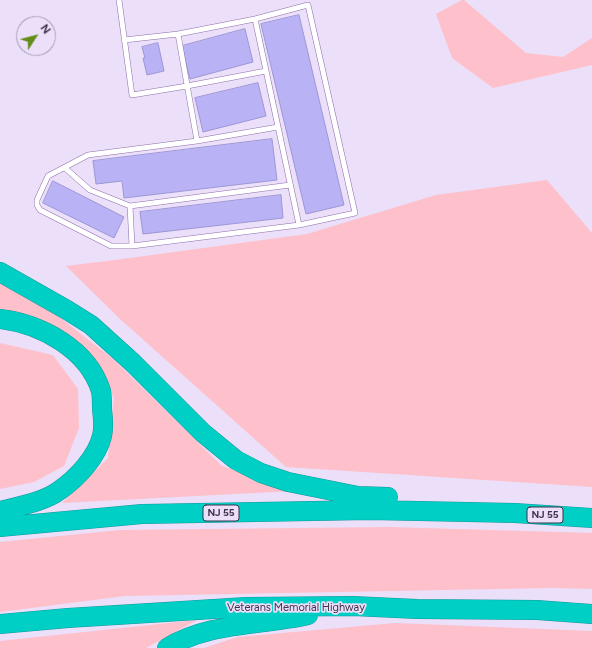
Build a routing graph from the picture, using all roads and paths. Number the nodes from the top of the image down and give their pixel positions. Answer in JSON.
{"nodes":[{"id":1,"x":119,"y":0,"type":"edge"},
{"id":2,"x":255,"y":18,"type":"junction"},
{"id":3,"x":178,"y":34,"type":"junction"},
{"id":4,"x":124,"y":40,"type":"junction"},
{"id":5,"x":266,"y":71,"type":"junction"},
{"id":6,"x":187,"y":86,"type":"junction"},
{"id":7,"x":278,"y":126,"type":"junction"},
{"id":8,"x":197,"y":141,"type":"junction"},
{"id":9,"x":65,"y":168,"type":"junction"},
{"id":10,"x":290,"y":185,"type":"junction"},
{"id":11,"x":130,"y":206,"type":"junction"},
{"id":12,"x":299,"y":225,"type":"junction"},
{"id":13,"x":132,"y":246,"type":"junction"},
{"id":14,"x":0,"y":272,"type":"edge"},
{"id":15,"x":0,"y":318,"type":"edge"},
{"id":16,"x":0,"y":511,"type":"edge"},
{"id":17,"x":442,"y":512,"type":"junction"},
{"id":18,"x":592,"y":518,"type":"edge"},
{"id":19,"x":0,"y":527,"type":"edge"},
{"id":20,"x":324,"y":606,"type":"junction"},
{"id":21,"x":592,"y":614,"type":"edge"},
{"id":22,"x":0,"y":624,"type":"edge"},
{"id":23,"x":167,"y":648,"type":"edge"}],
"edges":[{"from":1,"to":4,"type":"lane"},
{"from":2,"to":3,"type":"lane"},
{"from":2,"to":5,"type":"lane"},
{"from":2,"to":12,"type":"lane"},
{"from":3,"to":4,"type":"lane"},
{"from":3,"to":6,"type":"lane"},
{"from":4,"to":6,"type":"lane"},
{"from":5,"to":6,"type":"lane"},
{"from":5,"to":7,"type":"lane"},
{"from":6,"to":8,"type":"lane"},
{"from":7,"to":8,"type":"lane"},
{"from":7,"to":10,"type":"lane"},
{"from":8,"to":9,"type":"lane"},
{"from":9,"to":11,"type":"lane"},
{"from":9,"to":13,"type":"lane"},
{"from":10,"to":11,"type":"lane"},
{"from":10,"to":12,"type":"lane"},
{"from":11,"to":13,"type":"lane"},
{"from":12,"to":13,"type":"lane"},
{"from":14,"to":17,"type":"highway"},
{"from":15,"to":16,"type":"highway"},
{"from":17,"to":18,"type":"highway","number":"NJ 55"},
{"from":17,"to":19,"type":"highway","number":"NJ 55"},
{"from":20,"to":21,"type":"highway","name":"Veterans Memorial Highway"},
{"from":20,"to":22,"type":"highway","name":"Veterans Memorial Highway"},
{"from":20,"to":23,"type":"highway"}]}
